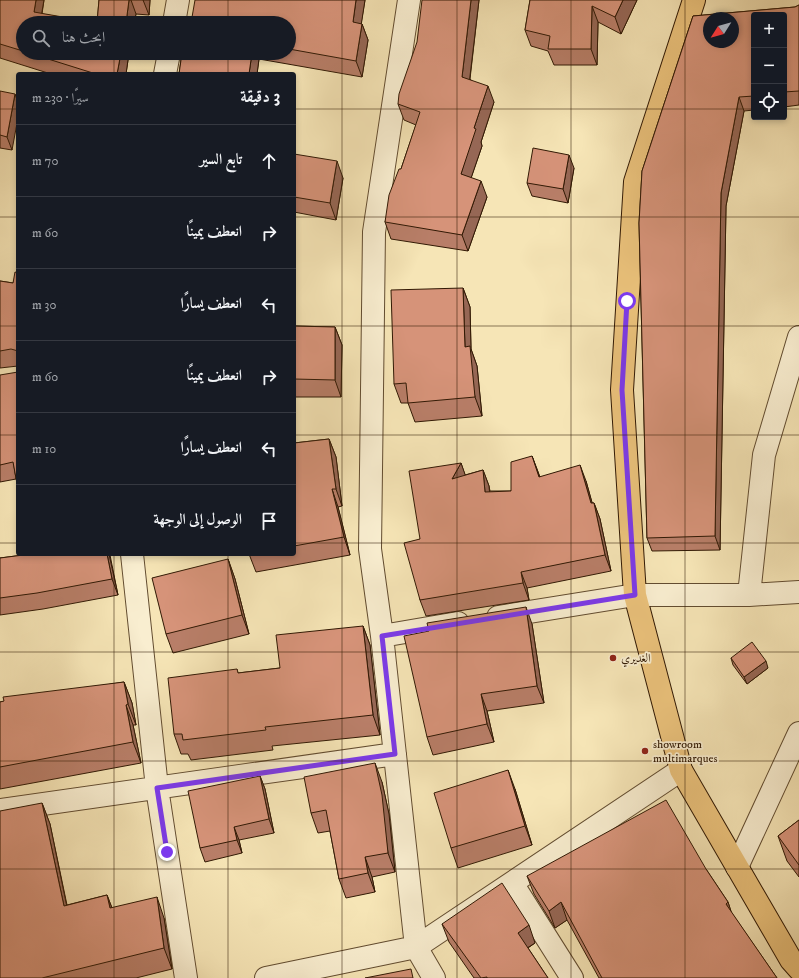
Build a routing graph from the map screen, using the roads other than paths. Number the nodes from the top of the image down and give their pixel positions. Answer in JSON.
{"nodes":[{"id":1,"x":178,"y":0,"type":"edge"},
{"id":2,"x":409,"y":0,"type":"edge"},
{"id":3,"x":691,"y":9,"type":"edge"},
{"id":4,"x":703,"y":12,"type":"edge"},
{"id":5,"x":175,"y":16,"type":"edge"},
{"id":6,"x":168,"y":60,"type":"edge"},
{"id":7,"x":165,"y":72,"type":"edge"},
{"id":8,"x":799,"y":337,"type":"edge"},
{"id":9,"x":132,"y":556,"type":"edge"},
{"id":10,"x":799,"y":592,"type":"edge"},
{"id":11,"x":635,"y":595,"type":"junction"},
{"id":12,"x":749,"y":595,"type":"junction"},
{"id":13,"x":382,"y":636,"type":"junction"},
{"id":14,"x":799,"y":733,"type":"edge"},
{"id":15,"x":395,"y":754,"type":"junction"},
{"id":16,"x":681,"y":770,"type":"junction"},
{"id":17,"x":157,"y":788,"type":"junction"},
{"id":18,"x":0,"y":810,"type":"edge"},
{"id":19,"x":737,"y":867,"type":"junction"},
{"id":20,"x":512,"y":883,"type":"junction"},
{"id":21,"x":416,"y":947,"type":"junction"},
{"id":22,"x":799,"y":969,"type":"edge"},
{"id":23,"x":186,"y":978,"type":"edge"},
{"id":24,"x":266,"y":978,"type":"edge"},
{"id":25,"x":434,"y":978,"type":"edge"},
{"id":26,"x":572,"y":978,"type":"edge"}],
"edges":[{"from":1,"to":5,"type":"street"},
{"from":2,"to":13,"type":"street"},
{"from":3,"to":4,"type":"street"},
{"from":3,"to":11,"type":"main road"},
{"from":6,"to":7,"type":"street"},
{"from":8,"to":12,"type":"street"},
{"from":9,"to":17,"type":"street"},
{"from":10,"to":12,"type":"street"},
{"from":11,"to":12,"type":"street"},
{"from":11,"to":13,"type":"street"},
{"from":11,"to":16,"type":"main road"},
{"from":13,"to":15,"type":"street"},
{"from":14,"to":19,"type":"street"},
{"from":15,"to":17,"type":"street"},
{"from":15,"to":21,"type":"street"},
{"from":16,"to":19,"type":"main road"},
{"from":16,"to":20,"type":"street"},
{"from":17,"to":18,"type":"street"},
{"from":17,"to":23,"type":"street"},
{"from":19,"to":22,"type":"main road"},
{"from":20,"to":21,"type":"street"},
{"from":20,"to":26,"type":"street"},
{"from":21,"to":24,"type":"street"},
{"from":21,"to":25,"type":"street"}]}
